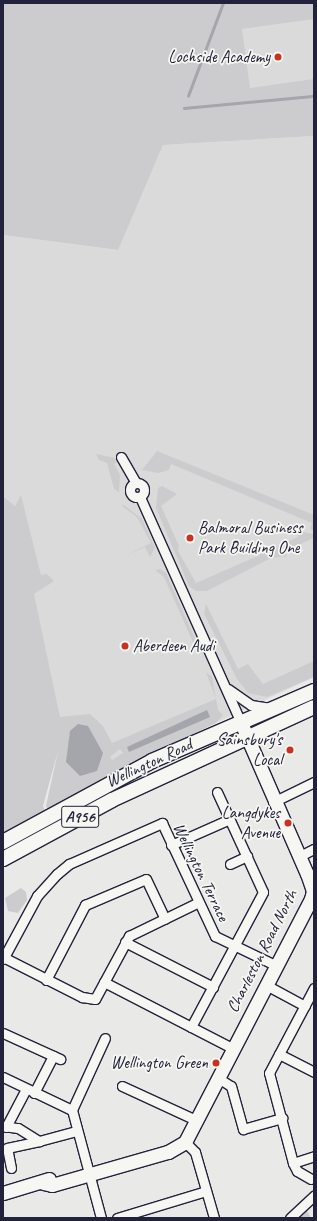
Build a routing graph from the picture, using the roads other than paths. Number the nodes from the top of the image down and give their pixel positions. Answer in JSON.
{"nodes":[{"id":1,"x":121,"y":457,"type":"dead end"},
{"id":2,"x":226,"y":688,"type":"junction"},
{"id":3,"x":314,"y":691,"type":"edge"},
{"id":4,"x":314,"y":707,"type":"edge"},
{"id":5,"x":272,"y":708,"type":"junction"},
{"id":6,"x":240,"y":720,"type":"junction"},
{"id":7,"x":246,"y":736,"type":"junction"},
{"id":8,"x":314,"y":783,"type":"edge"},
{"id":9,"x":217,"y":792,"type":"dead end"},
{"id":10,"x":274,"y":802,"type":"junction"},
{"id":11,"x":230,"y":819,"type":"junction"},
{"id":12,"x":3,"y":842,"type":"edge"},
{"id":13,"x":172,"y":845,"type":"junction"},
{"id":14,"x":314,"y":849,"type":"edge"},
{"id":15,"x":247,"y":856,"type":"junction"},
{"id":16,"x":298,"y":857,"type":"junction"},
{"id":17,"x":3,"y":859,"type":"edge"},
{"id":18,"x":230,"y":864,"type":"dead end"},
{"id":19,"x":197,"y":903,"type":"junction"},
{"id":20,"x":165,"y":919,"type":"junction"},
{"id":21,"x":125,"y":942,"type":"junction"},
{"id":22,"x":234,"y":946,"type":"junction"},
{"id":23,"x":3,"y":958,"type":"edge"},
{"id":24,"x":277,"y":966,"type":"junction"},
{"id":25,"x":46,"y":980,"type":"junction"},
{"id":26,"x":104,"y":982,"type":"junction"},
{"id":27,"x":266,"y":985,"type":"junction"},
{"id":28,"x":213,"y":988,"type":"junction"},
{"id":29,"x":314,"y":988,"type":"edge"},
{"id":30,"x":305,"y":1006,"type":"junction"},
{"id":31,"x":191,"y":1027,"type":"junction"},
{"id":32,"x":3,"y":1033,"type":"edge"},
{"id":33,"x":105,"y":1038,"type":"dead end"},
{"id":34,"x":232,"y":1048,"type":"junction"},
{"id":35,"x":279,"y":1054,"type":"junction"},
{"id":36,"x":314,"y":1072,"type":"edge"},
{"id":37,"x":3,"y":1077,"type":"edge"},
{"id":38,"x":218,"y":1078,"type":"junction"},
{"id":39,"x":122,"y":1086,"type":"dead end"},
{"id":40,"x":30,"y":1091,"type":"junction"},
{"id":41,"x":72,"y":1110,"type":"junction"},
{"id":42,"x":282,"y":1118,"type":"junction"},
{"id":43,"x":196,"y":1120,"type":"junction"},
{"id":44,"x":5,"y":1127,"type":"edge"},
{"id":45,"x":76,"y":1131,"type":"junction"},
{"id":46,"x":39,"y":1141,"type":"junction"},
{"id":47,"x":181,"y":1144,"type":"junction"},
{"id":48,"x":5,"y":1148,"type":"edge"},
{"id":49,"x":314,"y":1156,"type":"edge"},
{"id":50,"x":294,"y":1163,"type":"junction"},
{"id":51,"x":11,"y":1168,"type":"dead end"},
{"id":52,"x":87,"y":1172,"type":"junction"},
{"id":53,"x":310,"y":1179,"type":"dead end"},
{"id":54,"x":206,"y":1191,"type":"junction"},
{"id":55,"x":3,"y":1193,"type":"edge"},
{"id":56,"x":314,"y":1196,"type":"edge"},
{"id":57,"x":101,"y":1218,"type":"edge"},
{"id":58,"x":117,"y":1218,"type":"edge"},
{"id":59,"x":214,"y":1218,"type":"edge"},
{"id":60,"x":290,"y":1218,"type":"edge"}],
"edges":[{"from":1,"to":2,"type":"street"},
{"from":2,"to":5,"type":"street"},
{"from":2,"to":6,"type":"street"},
{"from":3,"to":5,"type":"main road","name":"Wellington Road","number":"A956"},
{"from":4,"to":7,"type":"main road","name":"Wellington Road","number":"A956"},
{"from":5,"to":6,"type":"main road","name":"Wellington Road","number":"A956"},
{"from":6,"to":7,"type":"street","name":"Charleston Road North"},
{"from":6,"to":12,"type":"main road","name":"Wellington Road","number":"A956"},
{"from":7,"to":10,"type":"street","name":"Charleston Road North"},
{"from":7,"to":17,"type":"main road","name":"Wellington Road","number":"A956"},
{"from":8,"to":10,"type":"street"},
{"from":9,"to":11,"type":"street"},
{"from":10,"to":16,"type":"street","name":"Charleston Road North"},
{"from":11,"to":13,"type":"street"},
{"from":11,"to":15,"type":"street"},
{"from":13,"to":19,"type":"street","name":"Wellington Terrace"},
{"from":13,"to":23,"type":"street","name":"Wellington Terrace"},
{"from":14,"to":16,"type":"street"},
{"from":15,"to":18,"type":"street"},
{"from":15,"to":22,"type":"street"},
{"from":16,"to":24,"type":"street","name":"Charleston Road North"},
{"from":19,"to":20,"type":"street"},
{"from":19,"to":22,"type":"street","name":"Wellington Terrace"},
{"from":20,"to":21,"type":"street"},
{"from":20,"to":25,"type":"street"},
{"from":21,"to":26,"type":"street"},
{"from":21,"to":28,"type":"street"},
{"from":22,"to":24,"type":"street","name":"Wellington Terrace"},
{"from":22,"to":28,"type":"street"},
{"from":23,"to":25,"type":"street"},
{"from":24,"to":27,"type":"street","name":"Charleston Road North"},
{"from":25,"to":26,"type":"street"},
{"from":26,"to":31,"type":"street"},
{"from":27,"to":30,"type":"street"},
{"from":27,"to":34,"type":"street","name":"Charleston Road North"},
{"from":28,"to":31,"type":"street"},
{"from":29,"to":30,"type":"street"},
{"from":30,"to":35,"type":"street"},
{"from":31,"to":34,"type":"street"},
{"from":32,"to":40,"type":"street"},
{"from":33,"to":41,"type":"street"},
{"from":34,"to":38,"type":"street","name":"Charleston Road North"},
{"from":35,"to":36,"type":"street"},
{"from":35,"to":42,"type":"street"},
{"from":37,"to":40,"type":"street"},
{"from":38,"to":42,"type":"street"},
{"from":38,"to":43,"type":"street","name":"Charleston Road North"},
{"from":39,"to":43,"type":"street"},
{"from":40,"to":41,"type":"street"},
{"from":40,"to":44,"type":"street"},
{"from":41,"to":45,"type":"street"},
{"from":42,"to":50,"type":"street"},
{"from":43,"to":47,"type":"street","name":"Charleston Road North"},
{"from":44,"to":46,"type":"street"},
{"from":45,"to":46,"type":"street"},
{"from":45,"to":52,"type":"street"},
{"from":46,"to":48,"type":"street"},
{"from":47,"to":52,"type":"street"},
{"from":47,"to":54,"type":"street"},
{"from":48,"to":51,"type":"street"},
{"from":49,"to":50,"type":"street"},
{"from":50,"to":53,"type":"street"},
{"from":52,"to":55,"type":"street"},
{"from":52,"to":57,"type":"street"},
{"from":54,"to":58,"type":"street"},
{"from":54,"to":59,"type":"street"},
{"from":56,"to":60,"type":"street"}]}
